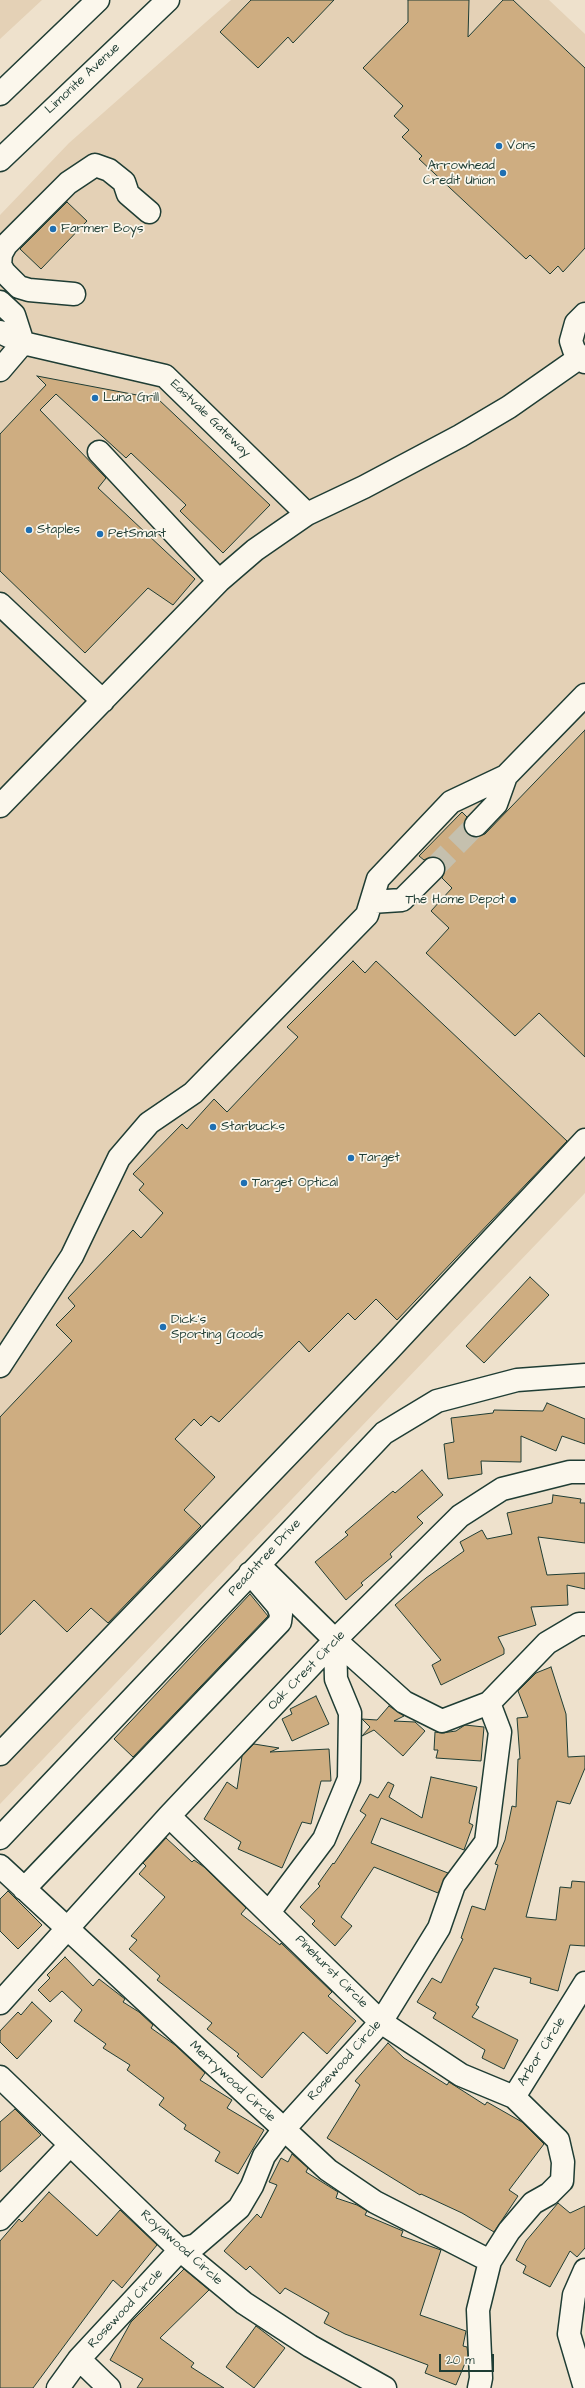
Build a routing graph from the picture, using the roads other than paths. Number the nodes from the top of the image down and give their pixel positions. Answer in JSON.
{"nodes":[{"id":1,"x":98,"y":0,"type":"edge"},
{"id":2,"x":168,"y":0,"type":"edge"},
{"id":3,"x":0,"y":94,"type":"edge"},
{"id":4,"x":0,"y":160,"type":"edge"},
{"id":5,"x":149,"y":212,"type":"dead end"},
{"id":6,"x":0,"y":265,"type":"edge"},
{"id":7,"x":74,"y":294,"type":"dead end"},
{"id":8,"x":0,"y":302,"type":"edge"},
{"id":9,"x":585,"y":314,"type":"edge"},
{"id":10,"x":0,"y":332,"type":"edge"},
{"id":11,"x":23,"y":343,"type":"junction"},
{"id":12,"x":582,"y":360,"type":"edge"},
{"id":13,"x":0,"y":370,"type":"edge"},
{"id":14,"x":99,"y":452,"type":"dead end"},
{"id":15,"x":307,"y":514,"type":"junction"},
{"id":16,"x":219,"y":581,"type":"junction"},
{"id":17,"x":0,"y":604,"type":"edge"},
{"id":18,"x":585,"y":695,"type":"edge"},
{"id":19,"x":103,"y":701,"type":"junction"},
{"id":20,"x":506,"y":776,"type":"junction"},
{"id":21,"x":0,"y":806,"type":"edge"},
{"id":22,"x":476,"y":825,"type":"tunnel mouth"},
{"id":23,"x":433,"y":869,"type":"tunnel mouth"},
{"id":24,"x":371,"y":902,"type":"junction"},
{"id":25,"x":585,"y":1140,"type":"edge"},
{"id":26,"x":0,"y":1366,"type":"edge"},
{"id":27,"x":585,"y":1375,"type":"edge"},
{"id":28,"x":585,"y":1472,"type":"edge"},
{"id":29,"x":255,"y":1569,"type":"junction"},
{"id":30,"x":585,"y":1624,"type":"edge"},
{"id":31,"x":336,"y":1640,"type":"junction"},
{"id":32,"x":489,"y":1703,"type":"junction"},
{"id":33,"x":0,"y":1754,"type":"edge"},
{"id":34,"x":169,"y":1816,"type":"junction"},
{"id":35,"x":0,"y":1838,"type":"edge"},
{"id":36,"x":0,"y":1866,"type":"edge"},
{"id":37,"x":24,"y":1890,"type":"junction"},
{"id":38,"x":270,"y":1911,"type":"junction"},
{"id":39,"x":65,"y":1928,"type":"junction"},
{"id":40,"x":585,"y":1983,"type":"edge"},
{"id":41,"x":0,"y":2003,"type":"edge"},
{"id":42,"x":381,"y":2022,"type":"junction"},
{"id":43,"x":0,"y":2077,"type":"edge"},
{"id":44,"x":514,"y":2097,"type":"junction"},
{"id":45,"x":284,"y":2129,"type":"junction"},
{"id":46,"x":70,"y":2145,"type":"junction"},
{"id":47,"x":0,"y":2219,"type":"edge"},
{"id":48,"x":180,"y":2250,"type":"junction"},
{"id":49,"x":490,"y":2261,"type":"junction"},
{"id":50,"x":585,"y":2270,"type":"edge"},
{"id":51,"x":79,"y":2359,"type":"junction"},
{"id":52,"x":58,"y":2388,"type":"edge"},
{"id":53,"x":109,"y":2388,"type":"edge"},
{"id":54,"x":385,"y":2388,"type":"edge"},
{"id":55,"x":479,"y":2388,"type":"edge"},
{"id":56,"x":585,"y":2388,"type":"edge"}],
"edges":[{"from":1,"to":3,"type":"street"},
{"from":2,"to":4,"type":"street","name":"Limonite Avenue"},
{"from":5,"to":6,"type":"street"},
{"from":6,"to":7,"type":"street"},
{"from":8,"to":11,"type":"street"},
{"from":9,"to":12,"type":"street"},
{"from":10,"to":11,"type":"street","name":"Eastvale Gateway"},
{"from":11,"to":13,"type":"street"},
{"from":11,"to":15,"type":"street","name":"Eastvale Gateway"},
{"from":12,"to":15,"type":"street"},
{"from":14,"to":16,"type":"street"},
{"from":15,"to":16,"type":"street"},
{"from":16,"to":19,"type":"street"},
{"from":17,"to":19,"type":"street"},
{"from":18,"to":20,"type":"street"},
{"from":19,"to":21,"type":"street"},
{"from":20,"to":22,"type":"street"},
{"from":20,"to":24,"type":"street"},
{"from":23,"to":24,"type":"street"},
{"from":24,"to":26,"type":"street"},
{"from":25,"to":33,"type":"street"},
{"from":27,"to":29,"type":"street","name":"Peachtree Drive"},
{"from":28,"to":31,"type":"street","name":"Oak Crest Circle"},
{"from":29,"to":31,"type":"street"},
{"from":29,"to":35,"type":"street","name":"Peachtree Drive"},
{"from":29,"to":37,"type":"street"},
{"from":30,"to":32,"type":"street"},
{"from":31,"to":32,"type":"street"},
{"from":31,"to":34,"type":"street","name":"Oak Crest Circle"},
{"from":31,"to":38,"type":"street"},
{"from":32,"to":42,"type":"street","name":"Rosewood Circle"},
{"from":34,"to":38,"type":"street","name":"Pinehurst Circle"},
{"from":34,"to":39,"type":"street","name":"Oak Crest Circle"},
{"from":36,"to":37,"type":"street","name":"Merrywood Circle"},
{"from":37,"to":39,"type":"street","name":"Merrywood Circle"},
{"from":38,"to":42,"type":"street","name":"Pinehurst Circle"},
{"from":39,"to":41,"type":"street","name":"Oak Crest Circle"},
{"from":39,"to":45,"type":"street","name":"Merrywood Circle"},
{"from":40,"to":44,"type":"street","name":"Arbor Circle"},
{"from":42,"to":44,"type":"street","name":"Pinehurst Circle"},
{"from":42,"to":45,"type":"street","name":"Rosewood Circle"},
{"from":43,"to":46,"type":"street","name":"Royalwood Circle"},
{"from":44,"to":49,"type":"street","name":"Arbor Circle"},
{"from":45,"to":48,"type":"street","name":"Rosewood Circle"},
{"from":45,"to":49,"type":"street","name":"Merrywood Circle"},
{"from":46,"to":47,"type":"street"},
{"from":46,"to":48,"type":"street","name":"Royalwood Circle"},
{"from":48,"to":51,"type":"street","name":"Rosewood Circle"},
{"from":48,"to":54,"type":"street","name":"Royalwood Circle"},
{"from":49,"to":55,"type":"street","name":"Arbor Circle"},
{"from":50,"to":56,"type":"street"},
{"from":51,"to":52,"type":"street","name":"Rosewood Circle"},
{"from":51,"to":53,"type":"street","name":"Rosewood Circle"}]}
